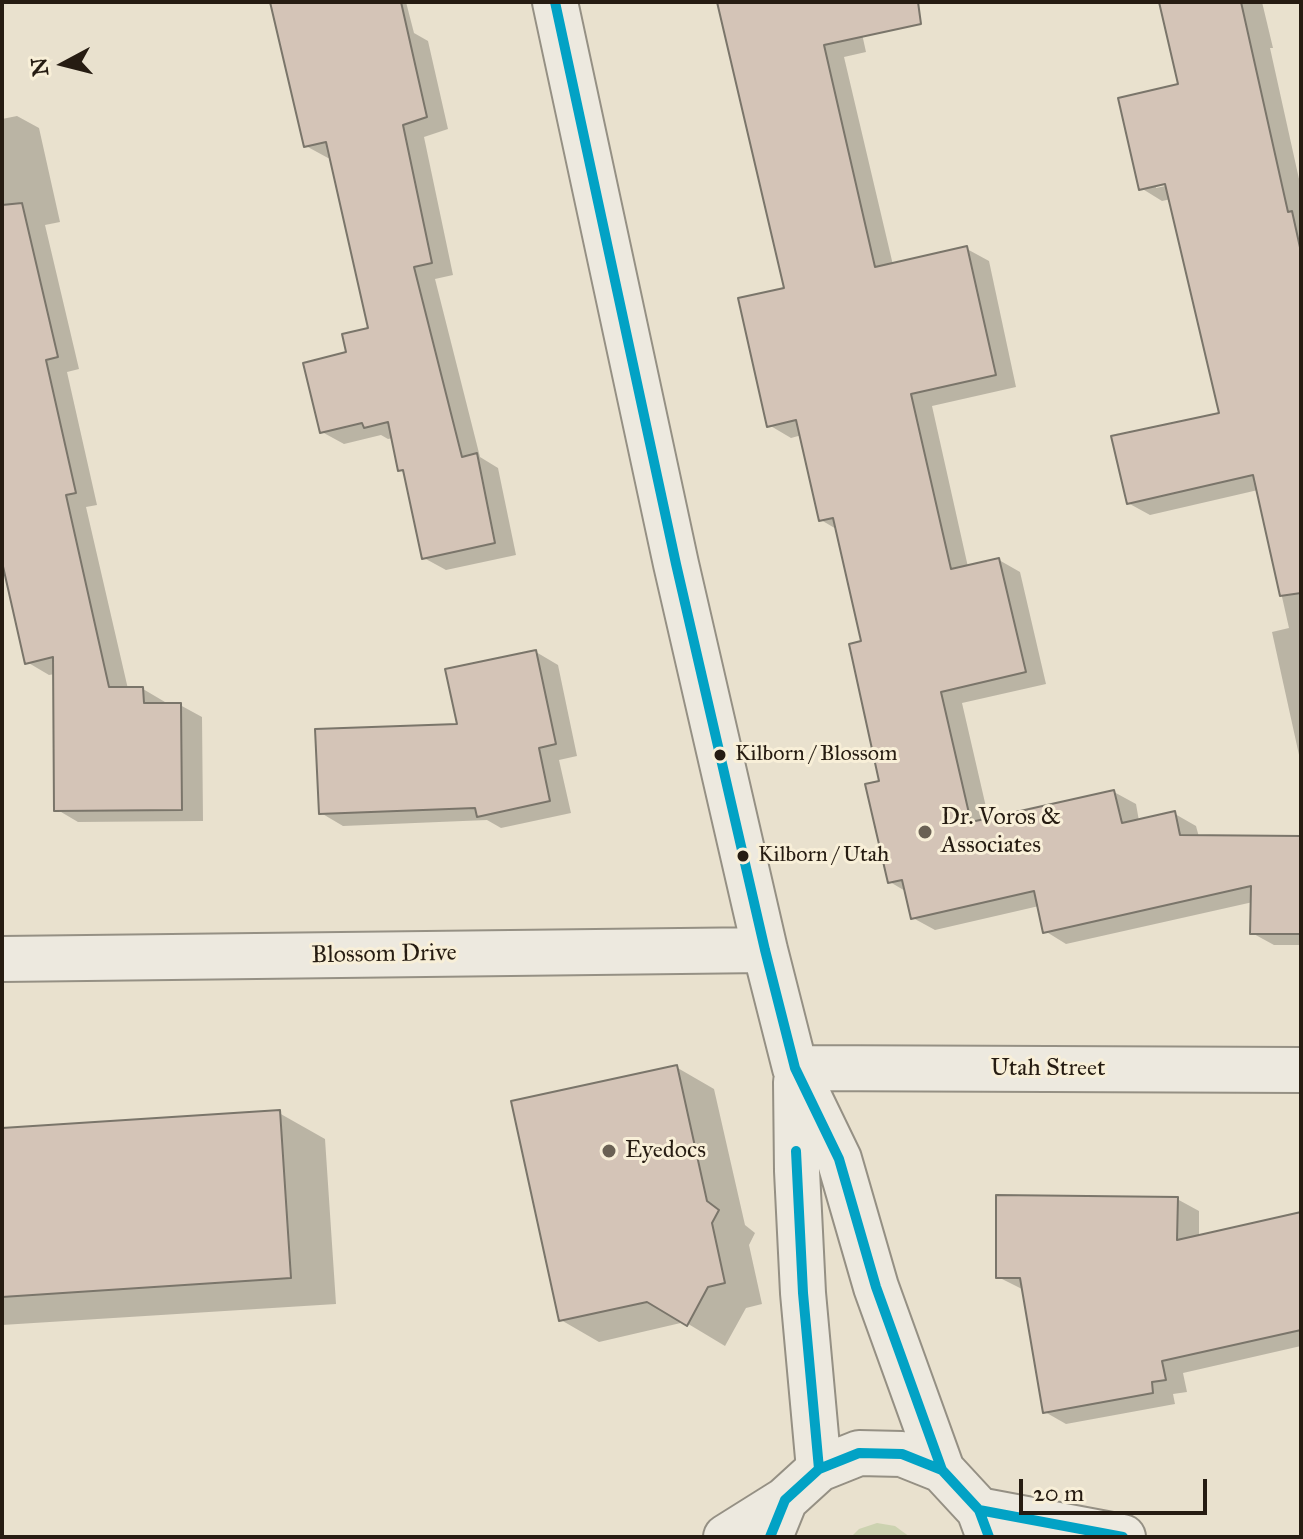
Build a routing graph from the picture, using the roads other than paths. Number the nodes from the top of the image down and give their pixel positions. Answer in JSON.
{"nodes":[{"id":1,"x":555,"y":2,"type":"edge"},
{"id":2,"x":765,"y":950,"type":"junction"},
{"id":3,"x":2,"y":959,"type":"edge"},
{"id":4,"x":795,"y":1068,"type":"junction"},
{"id":5,"x":1301,"y":1070,"type":"edge"},
{"id":6,"x":819,"y":1469,"type":"junction"},
{"id":7,"x":942,"y":1470,"type":"junction"},
{"id":8,"x":777,"y":1519,"type":"edge"},
{"id":9,"x":984,"y":1524,"type":"edge"},
{"id":10,"x":726,"y":1537,"type":"edge"},
{"id":11,"x":1123,"y":1537,"type":"edge"}],
"edges":[{"from":1,"to":2,"type":"street"},
{"from":2,"to":3,"type":"street","name":"Blossom Drive"},
{"from":2,"to":4,"type":"street"},
{"from":4,"to":5,"type":"street","name":"Utah Street"},
{"from":4,"to":6,"type":"street"},
{"from":4,"to":7,"type":"street"},
{"from":6,"to":7,"type":"street"},
{"from":6,"to":8,"type":"street"},
{"from":7,"to":9,"type":"street"},
{"from":8,"to":10,"type":"street"},
{"from":9,"to":11,"type":"street"}]}
